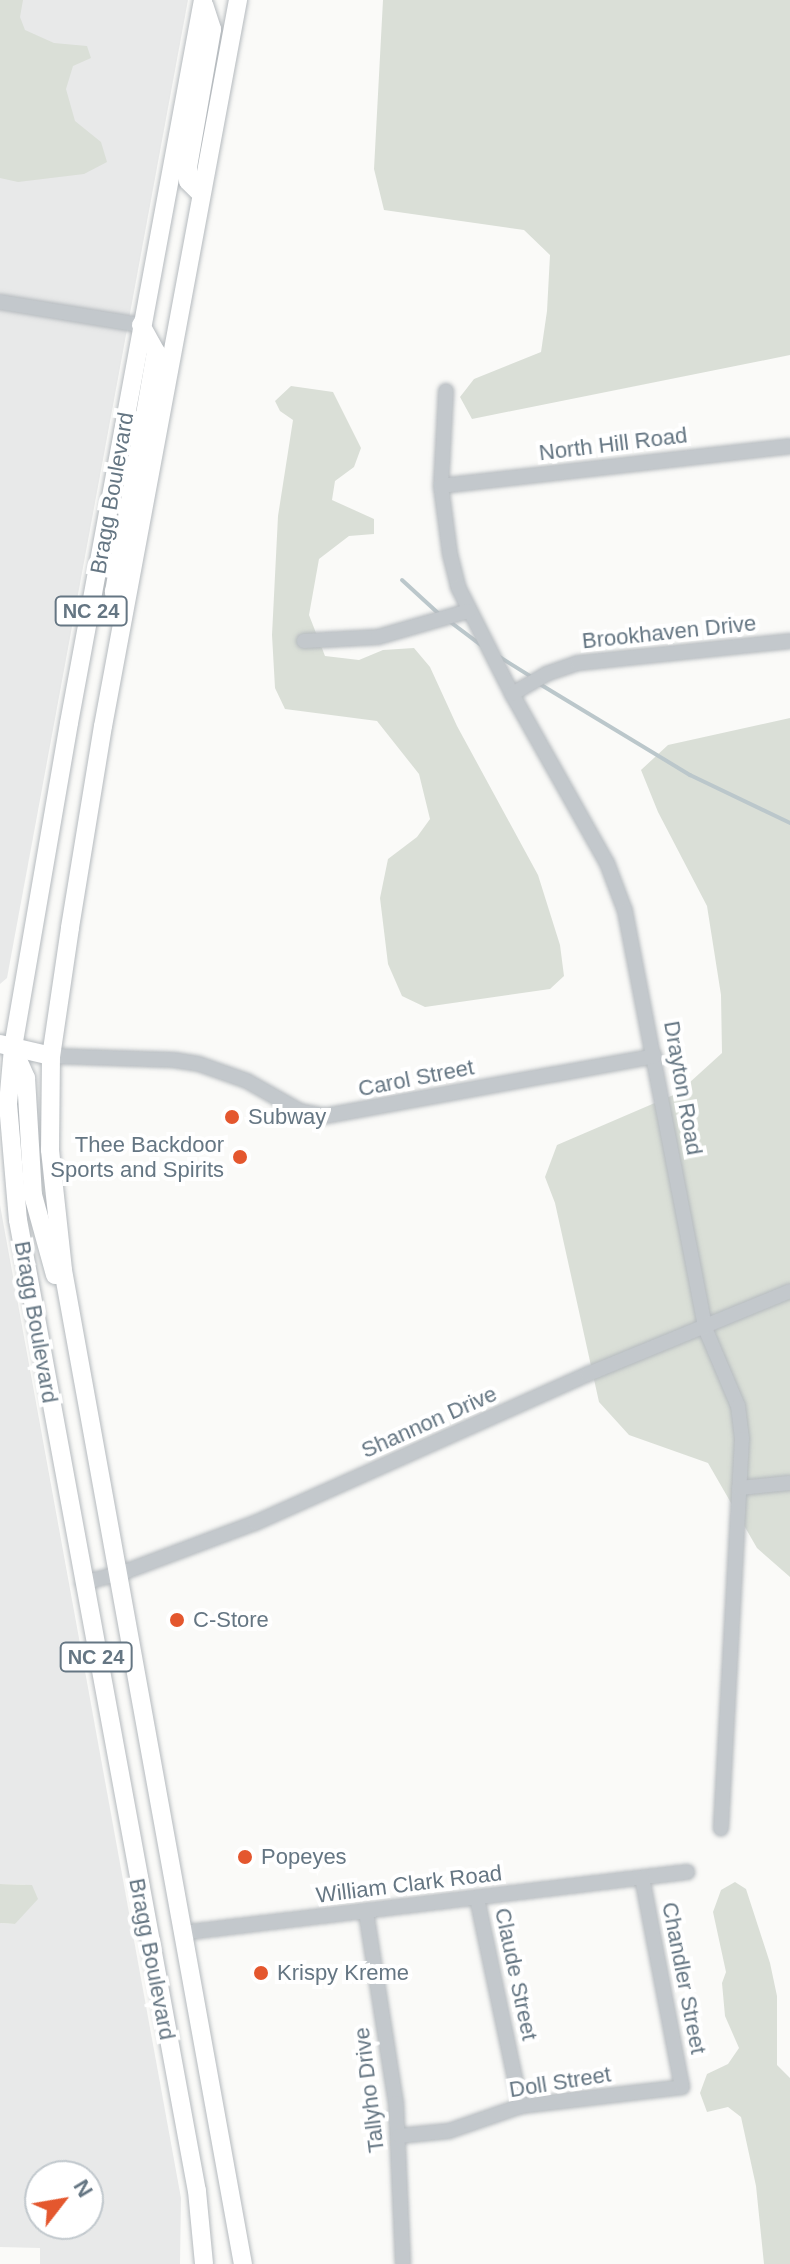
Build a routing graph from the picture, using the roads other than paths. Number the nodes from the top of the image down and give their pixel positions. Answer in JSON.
{"nodes":[{"id":1,"x":238,"y":0,"type":"edge"},
{"id":2,"x":203,"y":1,"type":"edge"},
{"id":3,"x":201,"y":194,"type":"junction"},
{"id":4,"x":0,"y":302,"type":"edge"},
{"id":5,"x":141,"y":325,"type":"junction"},
{"id":6,"x":446,"y":391,"type":"dead end"},
{"id":7,"x":790,"y":446,"type":"edge"},
{"id":8,"x":441,"y":486,"type":"junction"},
{"id":9,"x":468,"y":611,"type":"junction"},
{"id":10,"x":124,"y":620,"type":"junction"},
{"id":11,"x":304,"y":641,"type":"dead end"},
{"id":12,"x":790,"y":641,"type":"edge"},
{"id":13,"x":512,"y":694,"type":"junction"},
{"id":14,"x":6,"y":1046,"type":"edge"},
{"id":15,"x":51,"y":1056,"type":"junction"},
{"id":16,"x":655,"y":1056,"type":"junction"},
{"id":17,"x":0,"y":1151,"type":"edge"},
{"id":18,"x":18,"y":1220,"type":"junction"},
{"id":19,"x":790,"y":1291,"type":"edge"},
{"id":20,"x":705,"y":1328,"type":"junction"},
{"id":21,"x":76,"y":1347,"type":"junction"},
{"id":22,"x":790,"y":1483,"type":"edge"},
{"id":23,"x":739,"y":1488,"type":"junction"},
{"id":24,"x":119,"y":1574,"type":"junction"},
{"id":25,"x":82,"y":1583,"type":"junction"},
{"id":26,"x":721,"y":1828,"type":"dead end"},
{"id":27,"x":687,"y":1872,"type":"dead end"},
{"id":28,"x":642,"y":1878,"type":"junction"},
{"id":29,"x":477,"y":1898,"type":"junction"},
{"id":30,"x":366,"y":1912,"type":"junction"},
{"id":31,"x":181,"y":1933,"type":"junction"},
{"id":32,"x":682,"y":2087,"type":"joint"},
{"id":33,"x":521,"y":2106,"type":"junction"},
{"id":34,"x":399,"y":2136,"type":"junction"},
{"id":35,"x":204,"y":2264,"type":"edge"},
{"id":36,"x":243,"y":2264,"type":"edge"},
{"id":37,"x":403,"y":2264,"type":"edge"}],
"edges":[{"from":1,"to":3,"type":"main road","name":"Bragg Boulevard","number":"NC 24"},
{"from":2,"to":3,"type":"main road"},
{"from":2,"to":5,"type":"main road","name":"Bragg Boulevard","number":"NC 24"},
{"from":3,"to":10,"type":"main road","name":"Bragg Boulevard","number":"NC 24"},
{"from":4,"to":5,"type":"street"},
{"from":5,"to":10,"type":"main road"},
{"from":5,"to":14,"type":"main road","name":"Bragg Boulevard","number":"NC 24"},
{"from":6,"to":8,"type":"street","name":"Drayton Road"},
{"from":7,"to":8,"type":"street","name":"North Hill Road"},
{"from":8,"to":9,"type":"street","name":"Drayton Road"},
{"from":9,"to":11,"type":"street"},
{"from":9,"to":13,"type":"street","name":"Drayton Road"},
{"from":10,"to":15,"type":"main road","name":"Bragg Boulevard","number":"NC 24"},
{"from":12,"to":13,"type":"street","name":"Brookhaven Drive"},
{"from":13,"to":16,"type":"street","name":"Drayton Road"},
{"from":14,"to":15,"type":"main road"},
{"from":14,"to":18,"type":"main road","name":"Bragg Boulevard","number":"NC 24"},
{"from":14,"to":21,"type":"main road"},
{"from":15,"to":16,"type":"street","name":"Carol Street"},
{"from":15,"to":21,"type":"main road","name":"Bragg Boulevard","number":"NC 24"},
{"from":16,"to":20,"type":"street","name":"Drayton Road"},
{"from":17,"to":18,"type":"main road"},
{"from":18,"to":25,"type":"main road","name":"Bragg Boulevard","number":"NC 24"},
{"from":19,"to":20,"type":"street","name":"Shannon Drive"},
{"from":20,"to":23,"type":"street","name":"Drayton Road"},
{"from":20,"to":24,"type":"street","name":"Shannon Drive"},
{"from":21,"to":24,"type":"main road","name":"Bragg Boulevard","number":"NC 24"},
{"from":22,"to":23,"type":"street"},
{"from":23,"to":26,"type":"street","name":"Drayton Road"},
{"from":24,"to":25,"type":"street","name":"Shannon Drive"},
{"from":24,"to":31,"type":"main road","name":"Bragg Boulevard","number":"NC 24"},
{"from":25,"to":35,"type":"main road","name":"Bragg Boulevard","number":"NC 24"},
{"from":27,"to":28,"type":"street"},
{"from":28,"to":29,"type":"street","name":"William Clark Road"},
{"from":28,"to":32,"type":"street","name":"Chandler Street"},
{"from":29,"to":30,"type":"street","name":"William Clark Road"},
{"from":29,"to":33,"type":"street","name":"Claude Street"},
{"from":30,"to":31,"type":"street","name":"William Clark Road"},
{"from":30,"to":34,"type":"street","name":"Tallyho Drive"},
{"from":31,"to":36,"type":"main road","name":"Bragg Boulevard","number":"NC 24"},
{"from":32,"to":33,"type":"street","name":"Doll Street"},
{"from":33,"to":34,"type":"street","name":"Doll Street"},
{"from":34,"to":37,"type":"street","name":"Tallyho Drive"}]}
